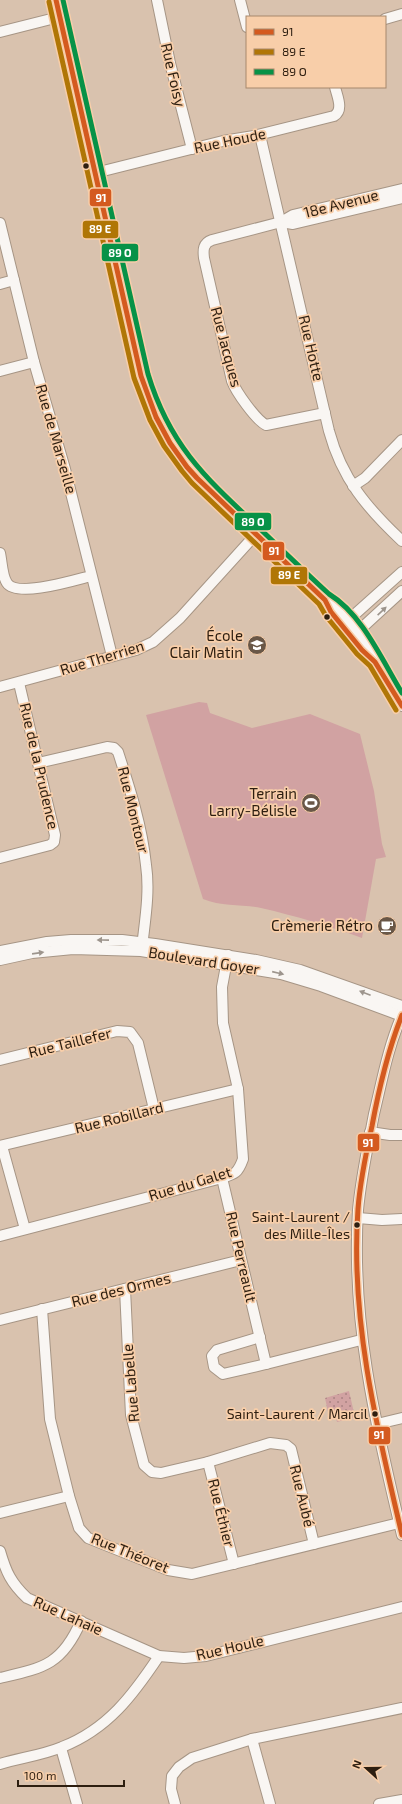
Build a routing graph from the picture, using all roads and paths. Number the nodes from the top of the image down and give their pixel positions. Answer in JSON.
{"nodes":[{"id":1,"x":56,"y":0,"type":"edge"},
{"id":2,"x":157,"y":0,"type":"edge"},
{"id":3,"x":240,"y":0,"type":"edge"},
{"id":4,"x":59,"y":17,"type":"junction"},
{"id":5,"x":401,"y":17,"type":"edge"},
{"id":6,"x":386,"y":18,"type":"edge"},
{"id":7,"x":246,"y":23,"type":"edge"},
{"id":8,"x":0,"y":32,"type":"edge"},
{"id":9,"x":335,"y":88,"type":"edge"},
{"id":10,"x":260,"y":135,"type":"junction"},
{"id":11,"x":192,"y":149,"type":"junction"},
{"id":12,"x":95,"y":173,"type":"junction"},
{"id":13,"x":402,"y":189,"type":"edge"},
{"id":14,"x":402,"y":198,"type":"edge"},
{"id":15,"x":281,"y":222,"type":"junction"},
{"id":16,"x":0,"y":223,"type":"edge"},
{"id":17,"x":204,"y":248,"type":"joint"},
{"id":18,"x":14,"y":280,"type":"junction"},
{"id":19,"x":0,"y":284,"type":"edge"},
{"id":20,"x":34,"y":362,"type":"junction"},
{"id":21,"x":0,"y":371,"type":"edge"},
{"id":22,"x":325,"y":413,"type":"junction"},
{"id":23,"x":402,"y":440,"type":"edge"},
{"id":24,"x":352,"y":486,"type":"junction"},
{"id":25,"x":256,"y":534,"type":"junction"},
{"id":26,"x":402,"y":541,"type":"edge"},
{"id":27,"x":0,"y":553,"type":"edge"},
{"id":28,"x":402,"y":572,"type":"edge"},
{"id":29,"x":91,"y":576,"type":"junction"},
{"id":30,"x":402,"y":592,"type":"edge"},
{"id":31,"x":345,"y":623,"type":"junction"},
{"id":32,"x":355,"y":635,"type":"junction"},
{"id":33,"x":112,"y":656,"type":"junction"},
{"id":34,"x":19,"y":683,"type":"junction"},
{"id":35,"x":0,"y":687,"type":"edge"},
{"id":36,"x":402,"y":706,"type":"edge"},
{"id":37,"x":38,"y":764,"type":"junction"},
{"id":38,"x":0,"y":858,"type":"edge"},
{"id":39,"x":142,"y":946,"type":"junction"},
{"id":40,"x":0,"y":951,"type":"edge"},
{"id":41,"x":227,"y":959,"type":"junction"},
{"id":42,"x":0,"y":960,"type":"edge"},
{"id":43,"x":402,"y":1006,"type":"edge"},
{"id":44,"x":402,"y":1016,"type":"edge"},
{"id":45,"x":0,"y":1060,"type":"edge"},
{"id":46,"x":238,"y":1089,"type":"junction"},
{"id":47,"x":154,"y":1109,"type":"junction"},
{"id":48,"x":370,"y":1132,"type":"junction"},
{"id":49,"x":402,"y":1135,"type":"edge"},
{"id":50,"x":1,"y":1146,"type":"edge"},
{"id":51,"x":222,"y":1178,"type":"junction"},
{"id":52,"x":358,"y":1218,"type":"junction"},
{"id":53,"x":402,"y":1219,"type":"edge"},
{"id":54,"x":25,"y":1230,"type":"junction"},
{"id":55,"x":0,"y":1236,"type":"edge"},
{"id":56,"x":241,"y":1260,"type":"junction"},
{"id":57,"x":124,"y":1289,"type":"junction"},
{"id":58,"x":42,"y":1310,"type":"junction"},
{"id":59,"x":0,"y":1320,"type":"edge"},
{"id":60,"x":260,"y":1337,"type":"junction"},
{"id":61,"x":361,"y":1340,"type":"junction"},
{"id":62,"x":266,"y":1364,"type":"junction"},
{"id":63,"x":402,"y":1418,"type":"edge"},
{"id":64,"x":377,"y":1424,"type":"junction"},
{"id":65,"x":291,"y":1449,"type":"joint"},
{"id":66,"x":208,"y":1462,"type":"junction"},
{"id":67,"x":69,"y":1496,"type":"junction"},
{"id":68,"x":0,"y":1513,"type":"edge"},
{"id":69,"x":399,"y":1523,"type":"junction"},
{"id":70,"x":402,"y":1535,"type":"edge"},
{"id":71,"x":314,"y":1544,"type":"junction"},
{"id":72,"x":0,"y":1551,"type":"edge"},
{"id":73,"x":234,"y":1564,"type":"junction"},
{"id":74,"x":402,"y":1607,"type":"edge"},
{"id":75,"x":81,"y":1621,"type":"junction"},
{"id":76,"x":158,"y":1656,"type":"junction"},
{"id":77,"x":0,"y":1678,"type":"edge"},
{"id":78,"x":402,"y":1708,"type":"edge"},
{"id":79,"x":252,"y":1739,"type":"junction"},
{"id":80,"x":61,"y":1748,"type":"junction"},
{"id":81,"x":0,"y":1764,"type":"edge"},
{"id":82,"x":402,"y":1800,"type":"edge"},
{"id":83,"x":77,"y":1804,"type":"edge"},
{"id":84,"x":175,"y":1804,"type":"edge"},
{"id":85,"x":270,"y":1804,"type":"edge"},
{"id":86,"x":379,"y":1804,"type":"edge"}],
"edges":[{"from":1,"to":4,"type":"street"},
{"from":2,"to":11,"type":"street","name":"Rue Foisy"},
{"from":3,"to":7,"type":"street"},
{"from":4,"to":8,"type":"street"},
{"from":4,"to":12,"type":"street"},
{"from":5,"to":6,"type":"street"},
{"from":9,"to":10,"type":"street","name":"Rue Houde"},
{"from":10,"to":11,"type":"street","name":"Rue Houde"},
{"from":10,"to":15,"type":"street","name":"Rue Hotte"},
{"from":11,"to":12,"type":"street","name":"Rue Houde"},
{"from":12,"to":25,"type":"street"},
{"from":13,"to":15,"type":"street","name":"18e Avenue"},
{"from":14,"to":15,"type":"street","name":"18e Avenue"},
{"from":15,"to":17,"type":"street","name":"18e Avenue"},
{"from":15,"to":22,"type":"street","name":"Rue Hotte"},
{"from":16,"to":18,"type":"street","name":"Rue de Marseille"},
{"from":17,"to":22,"type":"street","name":"Rue Jacques"},
{"from":18,"to":19,"type":"street"},
{"from":18,"to":20,"type":"street","name":"Rue de Marseille"},
{"from":20,"to":21,"type":"street"},
{"from":20,"to":29,"type":"street","name":"Rue de Marseille"},
{"from":22,"to":24,"type":"street","name":"Rue Hotte"},
{"from":23,"to":24,"type":"street"},
{"from":24,"to":26,"type":"street","name":"Rue Hotte"},
{"from":25,"to":31,"type":"street"},
{"from":25,"to":33,"type":"street","name":"Rue Therrien"},
{"from":27,"to":29,"type":"street"},
{"from":28,"to":31,"type":"street"},
{"from":29,"to":33,"type":"street","name":"Rue de Marseille"},
{"from":32,"to":30,"type":"street","one_way":true},
{"from":31,"to":32,"type":"street"},
{"from":32,"to":36,"type":"street"},
{"from":33,"to":34,"type":"street","name":"Rue Therrien"},
{"from":34,"to":35,"type":"street","name":"Rue Therrien"},
{"from":34,"to":37,"type":"street","name":"Rue de la Prudence"},
{"from":37,"to":38,"type":"street","name":"Rue de la Prudence"},
{"from":37,"to":39,"type":"street","name":"Rue Montour"},
{"from":39,"to":40,"type":"street","name":"Boulevard Goyer","one_way":true},
{"from":39,"to":41,"type":"street","name":"Boulevard Goyer"},
{"from":42,"to":39,"type":"street","name":"Boulevard Goyer","one_way":true},
{"from":43,"to":41,"type":"street","name":"Boulevard Goyer","one_way":true},
{"from":41,"to":44,"type":"street","name":"Boulevard Goyer","one_way":true},
{"from":41,"to":46,"type":"street","name":"Rue du Galet"},
{"from":44,"to":48,"type":"street"},
{"from":45,"to":47,"type":"street","name":"Rue Taillefer"},
{"from":46,"to":47,"type":"street","name":"Rue Robillard"},
{"from":46,"to":51,"type":"street","name":"Rue du Galet"},
{"from":47,"to":50,"type":"street","name":"Rue Robillard"},
{"from":48,"to":49,"type":"street"},
{"from":48,"to":52,"type":"street"},
{"from":50,"to":54,"type":"street"},
{"from":51,"to":54,"type":"street","name":"Rue du Galet"},
{"from":51,"to":56,"type":"street","name":"Rue Perreault"},
{"from":52,"to":53,"type":"street"},
{"from":52,"to":61,"type":"street"},
{"from":54,"to":55,"type":"street","name":"Rue du Galet"},
{"from":56,"to":57,"type":"street","name":"Rue des Ormes"},
{"from":56,"to":60,"type":"street","name":"Rue Perreault"},
{"from":57,"to":58,"type":"street","name":"Rue des Ormes"},
{"from":57,"to":66,"type":"street","name":"Rue Labelle"},
{"from":58,"to":59,"type":"street","name":"Rue des Ormes"},
{"from":58,"to":67,"type":"street","name":"Rue Théoret"},
{"from":60,"to":62,"type":"street","name":"Rue Perreault"},
{"from":60,"to":62,"type":"street"},
{"from":61,"to":62,"type":"street"},
{"from":61,"to":64,"type":"street"},
{"from":63,"to":64,"type":"street"},
{"from":64,"to":69,"type":"street"},
{"from":65,"to":66,"type":"street","name":"Rue Labelle"},
{"from":65,"to":71,"type":"street","name":"Rue Aubé"},
{"from":66,"to":73,"type":"street","name":"Rue Éthier"},
{"from":67,"to":68,"type":"street"},
{"from":67,"to":73,"type":"street","name":"Rue Théoret"},
{"from":69,"to":70,"type":"street"},
{"from":69,"to":71,"type":"street","name":"Rue Théoret"},
{"from":71,"to":73,"type":"street","name":"Rue Théoret"},
{"from":72,"to":75,"type":"street","name":"Rue Lahaie"},
{"from":74,"to":76,"type":"street","name":"Rue Houle"},
{"from":75,"to":76,"type":"street","name":"Rue Lahaie"},
{"from":75,"to":77,"type":"street"},
{"from":76,"to":80,"type":"street"},
{"from":78,"to":79,"type":"street"},
{"from":79,"to":84,"type":"street"},
{"from":79,"to":85,"type":"street"},
{"from":80,"to":81,"type":"street"},
{"from":80,"to":83,"type":"street"},
{"from":82,"to":86,"type":"street"}]}
